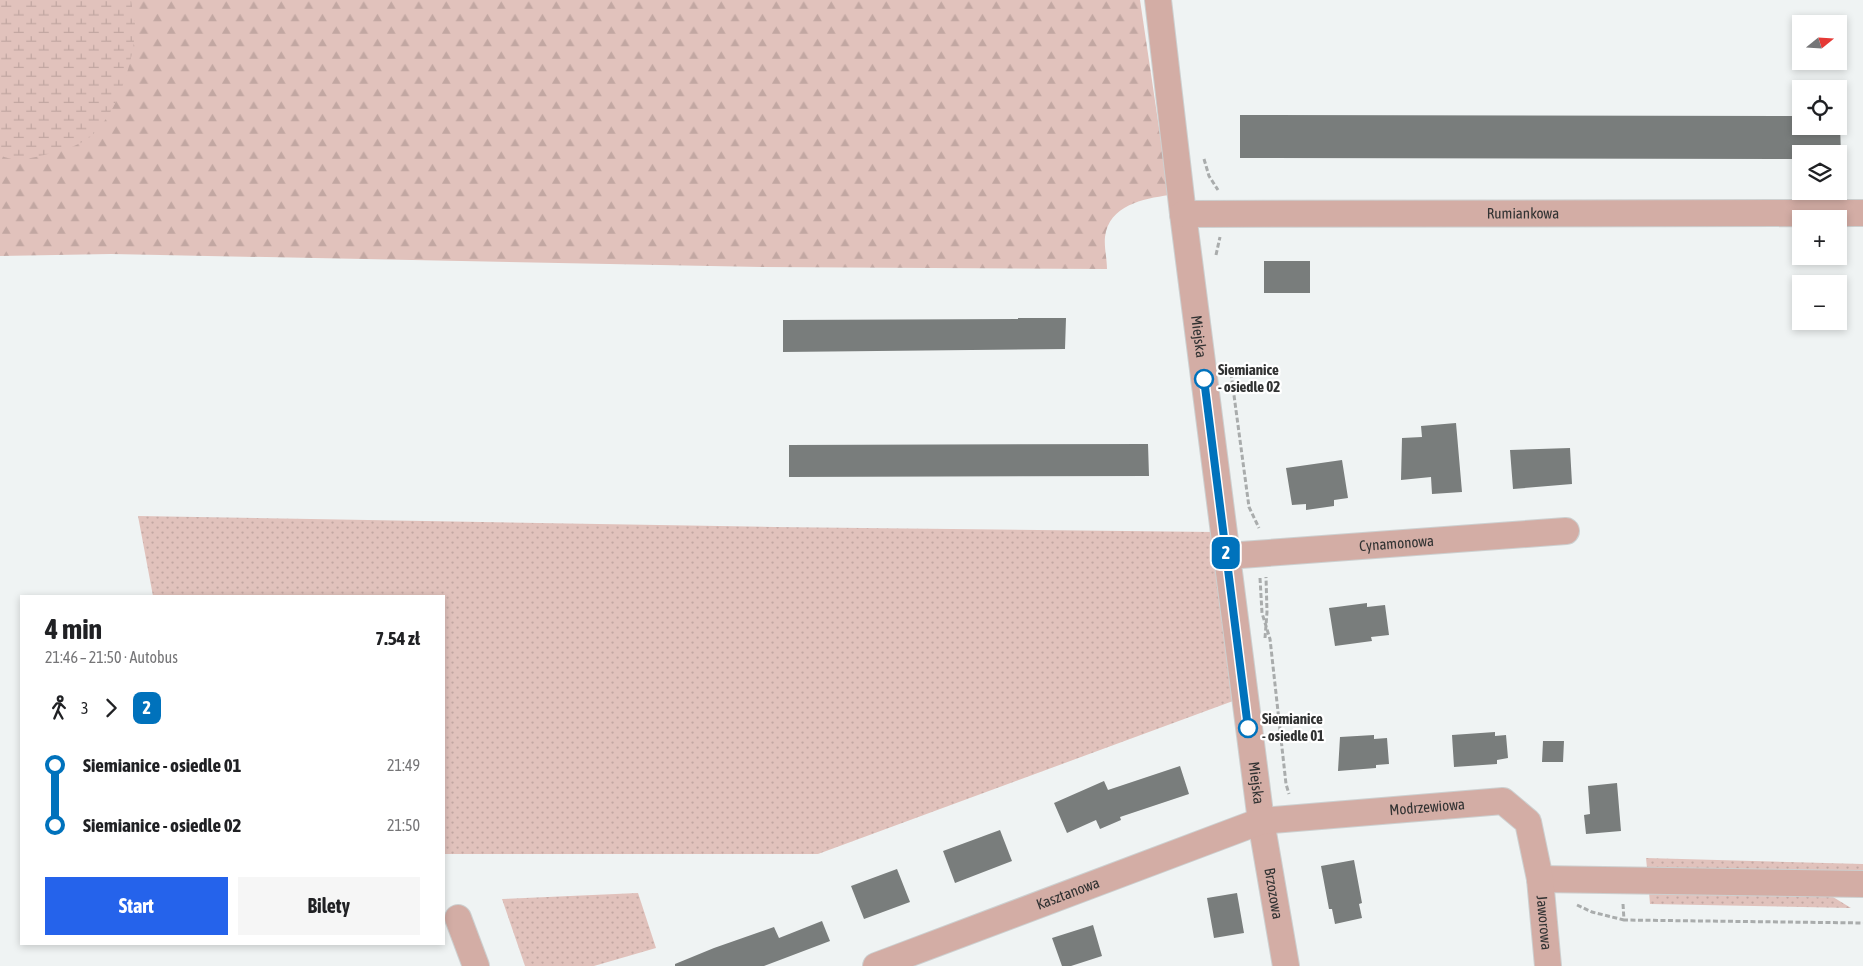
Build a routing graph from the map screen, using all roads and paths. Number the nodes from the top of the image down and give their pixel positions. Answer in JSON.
{"nodes":[{"id":1,"x":1158,"y":0,"type":"edge"},
{"id":2,"x":1202,"y":150,"type":"dead end"},
{"id":3,"x":1863,"y":213,"type":"edge"},
{"id":4,"x":1183,"y":214,"type":"junction"},
{"id":5,"x":1228,"y":214,"type":"junction"},
{"id":6,"x":1217,"y":262,"type":"dead end"},
{"id":7,"x":1231,"y":370,"type":"dead end"},
{"id":8,"x":1566,"y":531,"type":"dead end"},
{"id":9,"x":1269,"y":553,"type":"junction"},
{"id":10,"x":1226,"y":556,"type":"junction"},
{"id":11,"x":1265,"y":639,"type":"dead end"},
{"id":12,"x":1282,"y":788,"type":"dead end"},
{"id":13,"x":1294,"y":819,"type":"junction"},
{"id":14,"x":1261,"y":821,"type":"junction"},
{"id":15,"x":1540,"y":879,"type":"junction"},
{"id":16,"x":1622,"y":880,"type":"junction"},
{"id":17,"x":1863,"y":884,"type":"edge"},
{"id":18,"x":1569,"y":902,"type":"dead end"},
{"id":19,"x":458,"y":918,"type":"dead end"},
{"id":20,"x":1624,"y":920,"type":"junction"},
{"id":21,"x":1863,"y":923,"type":"edge"},
{"id":22,"x":476,"y":966,"type":"edge"},
{"id":23,"x":876,"y":966,"type":"edge"},
{"id":24,"x":1286,"y":966,"type":"edge"},
{"id":25,"x":1548,"y":966,"type":"edge"}],
"edges":[{"from":1,"to":4,"type":"street","name":"Miejska"},
{"from":2,"to":5,"type":"path"},
{"from":3,"to":5,"type":"street","name":"Rumiankowa"},
{"from":4,"to":5,"type":"street","name":"Rumiankowa"},
{"from":4,"to":10,"type":"street","name":"Miejska"},
{"from":5,"to":6,"type":"path"},
{"from":7,"to":9,"type":"path"},
{"from":8,"to":9,"type":"street","name":"Cynamonowa"},
{"from":9,"to":10,"type":"street","name":"Cynamonowa"},
{"from":9,"to":11,"type":"path"},
{"from":10,"to":14,"type":"street","name":"Miejska"},
{"from":12,"to":13,"type":"path"},
{"from":13,"to":14,"type":"street","name":"Modrzewiowa"},
{"from":13,"to":15,"type":"street","name":"Modrzewiowa"},
{"from":14,"to":23,"type":"street","name":"Kasztanowa"},
{"from":14,"to":24,"type":"street","name":"Brzozowa"},
{"from":15,"to":16,"type":"street"},
{"from":15,"to":25,"type":"street","name":"Jaworowa"},
{"from":16,"to":17,"type":"street"},
{"from":16,"to":20,"type":"path"},
{"from":18,"to":20,"type":"path"},
{"from":19,"to":22,"type":"street"},
{"from":20,"to":21,"type":"path"}]}
